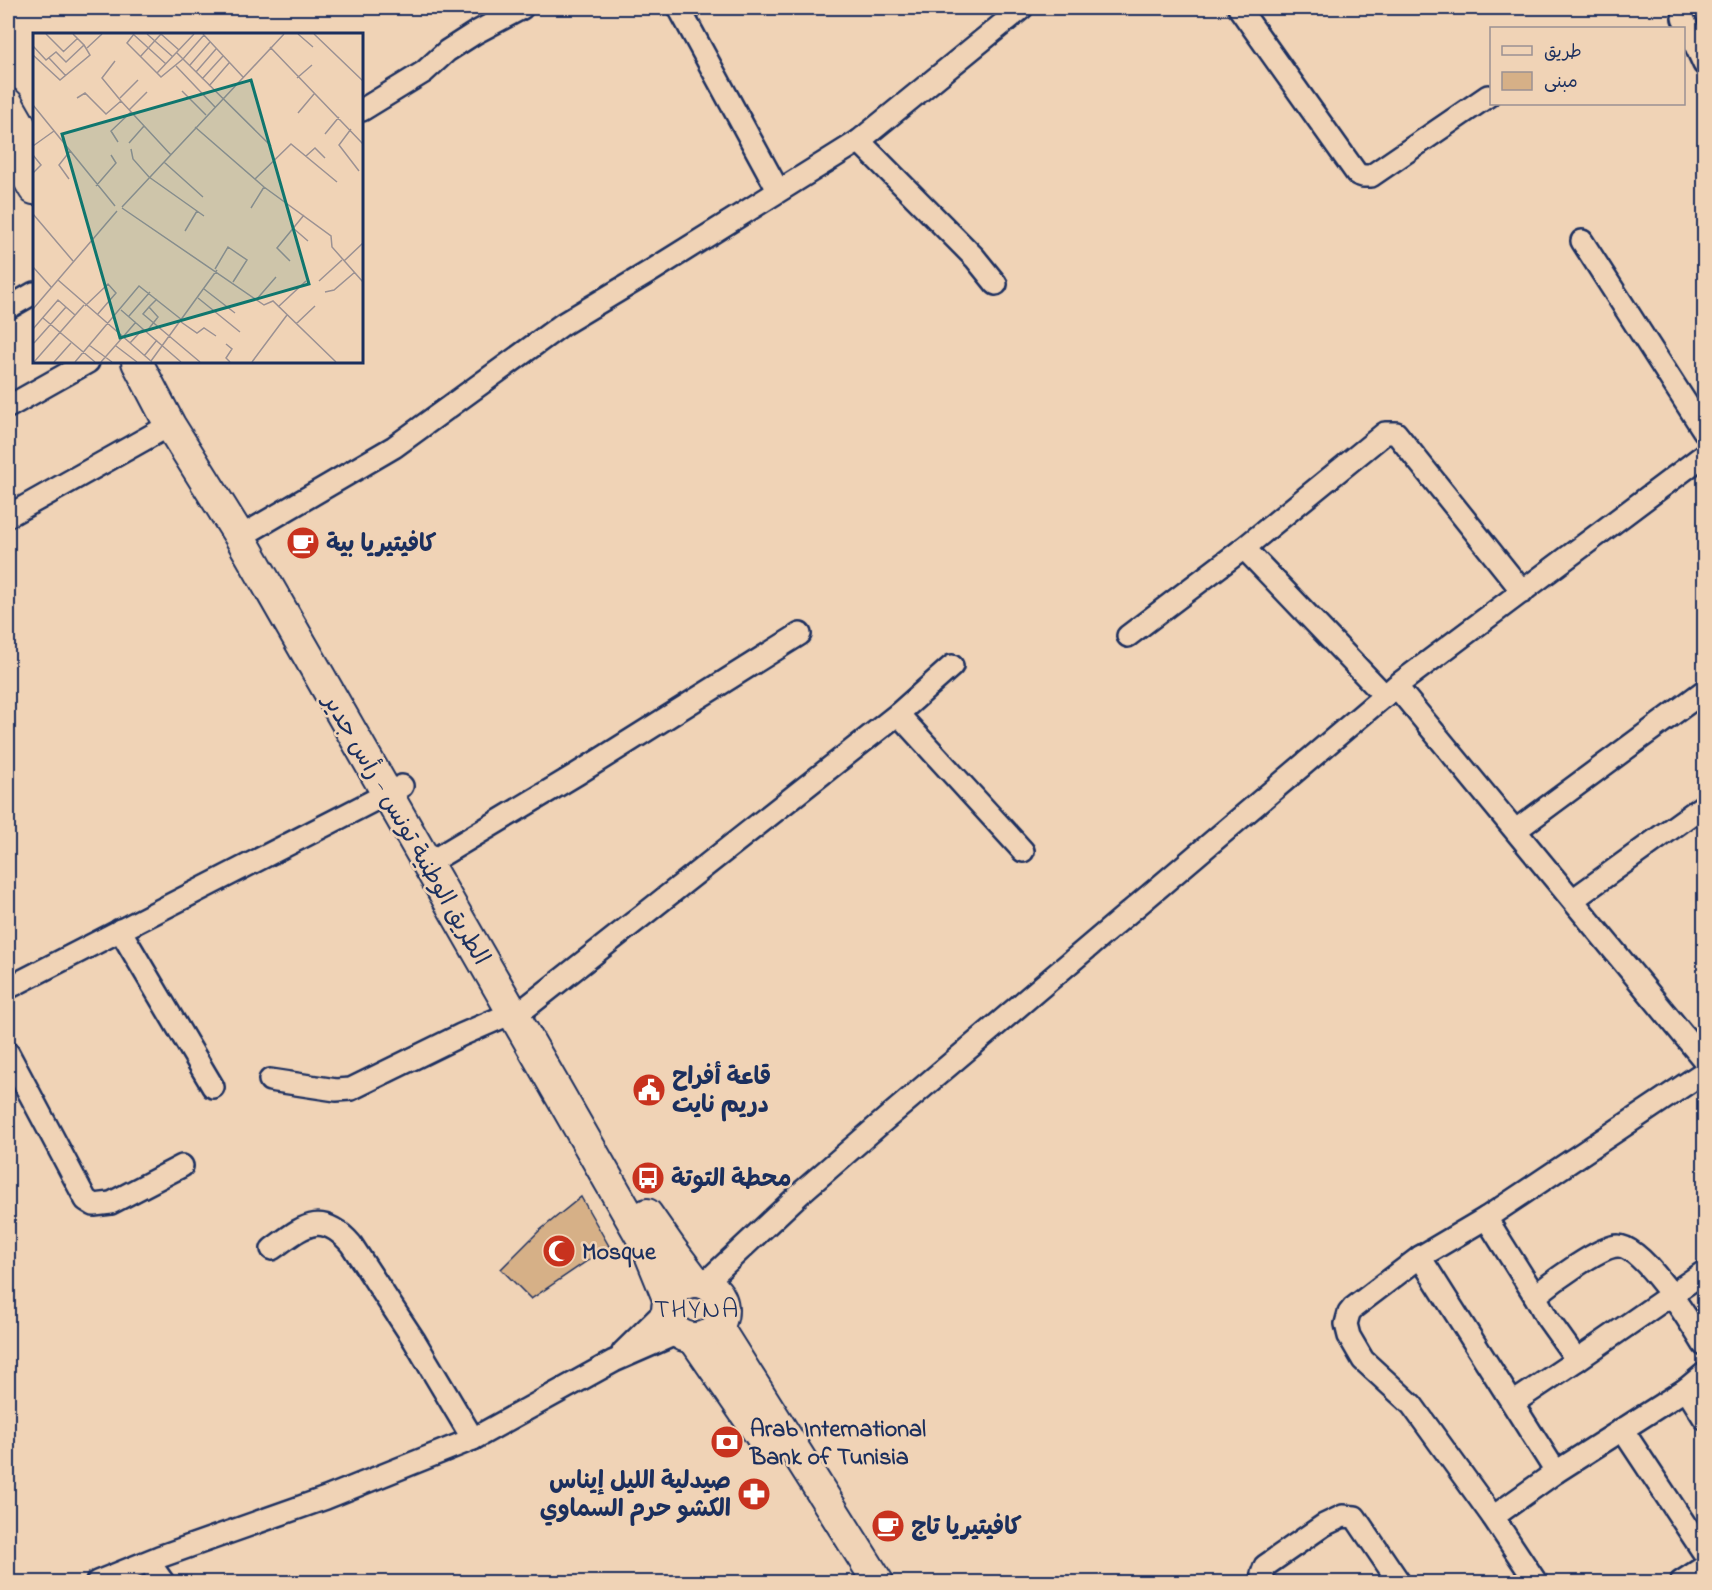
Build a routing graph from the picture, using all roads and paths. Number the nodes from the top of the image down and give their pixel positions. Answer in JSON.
{"nodes":[{"id":1,"x":522,"y":8,"type":"edge"},
{"id":2,"x":680,"y":8,"type":"edge"},
{"id":3,"x":1022,"y":8,"type":"edge"},
{"id":4,"x":1239,"y":8,"type":"edge"},
{"id":5,"x":1683,"y":18,"type":"dead end"},
{"id":6,"x":1704,"y":64,"type":"edge"},
{"id":7,"x":1488,"y":96,"type":"dead end"},
{"id":8,"x":8,"y":104,"type":"edge"},
{"id":9,"x":363,"y":109,"type":"edge"},
{"id":10,"x":859,"y":141,"type":"junction"},
{"id":11,"x":8,"y":143,"type":"edge"},
{"id":12,"x":33,"y":147,"type":"edge"},
{"id":13,"x":33,"y":185,"type":"edge"},
{"id":14,"x":778,"y":190,"type":"junction"},
{"id":15,"x":1582,"y":241,"type":"dead end"},
{"id":16,"x":996,"y":284,"type":"dead end"},
{"id":17,"x":33,"y":294,"type":"edge"},
{"id":18,"x":8,"y":308,"type":"edge"},
{"id":19,"x":86,"y":363,"type":"edge"},
{"id":20,"x":138,"y":363,"type":"edge"},
{"id":21,"x":159,"y":363,"type":"edge"},
{"id":22,"x":8,"y":407,"type":"edge"},
{"id":23,"x":170,"y":424,"type":"junction"},
{"id":24,"x":1704,"y":431,"type":"edge"},
{"id":25,"x":1704,"y":455,"type":"edge"},
{"id":26,"x":8,"y":516,"type":"edge"},
{"id":27,"x":247,"y":533,"type":"junction"},
{"id":28,"x":1244,"y":548,"type":"junction"},
{"id":29,"x":1523,"y":592,"type":"junction"},
{"id":30,"x":800,"y":634,"type":"dead end"},
{"id":31,"x":1128,"y":636,"type":"dead end"},
{"id":32,"x":952,"y":666,"type":"dead end"},
{"id":33,"x":1391,"y":691,"type":"junction"},
{"id":34,"x":1704,"y":692,"type":"edge"},
{"id":35,"x":898,"y":714,"type":"junction"},
{"id":36,"x":395,"y":790,"type":"junction"},
{"id":37,"x":1704,"y":805,"type":"edge"},
{"id":38,"x":1516,"y":830,"type":"junction"},
{"id":39,"x":1023,"y":851,"type":"dead end"},
{"id":40,"x":442,"y":855,"type":"junction"},
{"id":41,"x":1574,"y":899,"type":"junction"},
{"id":42,"x":120,"y":930,"type":"junction"},
{"id":43,"x":8,"y":988,"type":"edge"},
{"id":44,"x":521,"y":1010,"type":"junction"},
{"id":45,"x":8,"y":1053,"type":"edge"},
{"id":46,"x":1704,"y":1060,"type":"edge"},
{"id":47,"x":1704,"y":1072,"type":"edge"},
{"id":48,"x":270,"y":1080,"type":"dead end"},
{"id":49,"x":213,"y":1087,"type":"dead end"},
{"id":50,"x":182,"y":1166,"type":"dead end"},
{"id":51,"x":1486,"y":1218,"type":"junction"},
{"id":52,"x":272,"y":1249,"type":"dead end"},
{"id":53,"x":1420,"y":1257,"type":"junction"},
{"id":54,"x":1704,"y":1272,"type":"edge"},
{"id":55,"x":701,"y":1282,"type":"junction"},
{"id":56,"x":1672,"y":1293,"type":"junction"},
{"id":57,"x":1535,"y":1296,"type":"junction"},
{"id":58,"x":685,"y":1322,"type":"junction"},
{"id":59,"x":1704,"y":1345,"type":"edge"},
{"id":60,"x":1577,"y":1360,"type":"junction"},
{"id":61,"x":1704,"y":1374,"type":"edge"},
{"id":62,"x":1686,"y":1389,"type":"junction"},
{"id":63,"x":1513,"y":1403,"type":"junction"},
{"id":64,"x":1704,"y":1418,"type":"edge"},
{"id":65,"x":1622,"y":1429,"type":"junction"},
{"id":66,"x":473,"y":1439,"type":"junction"},
{"id":67,"x":1556,"y":1472,"type":"junction"},
{"id":68,"x":1493,"y":1517,"type":"junction"},
{"id":69,"x":1704,"y":1552,"type":"edge"},
{"id":70,"x":148,"y":1562,"type":"junction"},
{"id":71,"x":1704,"y":1567,"type":"edge"},
{"id":72,"x":97,"y":1582,"type":"edge"},
{"id":73,"x":163,"y":1582,"type":"edge"},
{"id":74,"x":857,"y":1582,"type":"edge"},
{"id":75,"x":879,"y":1582,"type":"edge"},
{"id":76,"x":1264,"y":1582,"type":"edge"},
{"id":77,"x":1398,"y":1582,"type":"edge"},
{"id":78,"x":1536,"y":1582,"type":"edge"},
{"id":79,"x":1682,"y":1582,"type":"edge"}],
"edges":[{"from":1,"to":9,"type":"street"},
{"from":2,"to":14,"type":"street"},
{"from":3,"to":10,"type":"street"},
{"from":4,"to":7,"type":"street"},
{"from":5,"to":6,"type":"street"},
{"from":8,"to":12,"type":"highway"},
{"from":10,"to":14,"type":"street"},
{"from":10,"to":16,"type":"street"},
{"from":11,"to":13,"type":"highway"},
{"from":14,"to":27,"type":"street"},
{"from":15,"to":24,"type":"street"},
{"from":17,"to":18,"type":"street"},
{"from":19,"to":22,"type":"street"},
{"from":20,"to":23,"type":"highway","name":"الطريق الوطنية تونس - رأس جدير"},
{"from":21,"to":27,"type":"highway","name":"الطريق الوطنية تونس - رأس جدير"},
{"from":23,"to":26,"type":"street"},
{"from":23,"to":27,"type":"highway","name":"الطريق الوطنية تونس - رأس جدير"},
{"from":25,"to":29,"type":"street"},
{"from":27,"to":36,"type":"highway","name":"الطريق الوطنية تونس - رأس جدير"},
{"from":28,"to":29,"type":"street"},
{"from":28,"to":31,"type":"street"},
{"from":28,"to":33,"type":"street"},
{"from":29,"to":33,"type":"street"},
{"from":30,"to":40,"type":"street"},
{"from":32,"to":35,"type":"street"},
{"from":33,"to":38,"type":"street"},
{"from":33,"to":55,"type":"street"},
{"from":34,"to":38,"type":"street"},
{"from":35,"to":39,"type":"street"},
{"from":35,"to":44,"type":"street"},
{"from":36,"to":40,"type":"highway","name":"الطريق الوطنية تونس - رأس جدير"},
{"from":36,"to":42,"type":"street"},
{"from":36,"to":44,"type":"highway","name":"الطريق الوطنية تونس - رأس جدير"},
{"from":37,"to":41,"type":"street"},
{"from":38,"to":41,"type":"street"},
{"from":40,"to":44,"type":"highway","name":"الطريق الوطنية تونس - رأس جدير"},
{"from":41,"to":46,"type":"street"},
{"from":42,"to":43,"type":"street"},
{"from":42,"to":49,"type":"street"},
{"from":44,"to":48,"type":"street"},
{"from":44,"to":55,"type":"highway","name":"الطريق الوطنية تونس - رأس جدير"},
{"from":44,"to":58,"type":"highway","name":"الطريق الوطنية تونس - رأس جدير"},
{"from":45,"to":50,"type":"street"},
{"from":47,"to":51,"type":"street"},
{"from":51,"to":53,"type":"street"},
{"from":51,"to":57,"type":"street"},
{"from":52,"to":66,"type":"street"},
{"from":53,"to":63,"type":"street"},
{"from":53,"to":68,"type":"street"},
{"from":54,"to":56,"type":"street"},
{"from":55,"to":58,"type":"highway"},
{"from":55,"to":58,"type":"highway","name":"الطريق الوطنية تونس - رأس جدير"},
{"from":56,"to":57,"type":"street"},
{"from":56,"to":59,"type":"street"},
{"from":56,"to":60,"type":"street"},
{"from":57,"to":60,"type":"street"},
{"from":58,"to":66,"type":"street"},
{"from":58,"to":74,"type":"highway","name":"الطريق الوطنية تونس - رأس جدير"},
{"from":58,"to":75,"type":"highway","name":"الطريق الوطنية تونس - رأس جدير"},
{"from":60,"to":63,"type":"street"},
{"from":61,"to":62,"type":"street"},
{"from":62,"to":64,"type":"street"},
{"from":62,"to":65,"type":"street"},
{"from":63,"to":67,"type":"street"},
{"from":65,"to":67,"type":"street"},
{"from":65,"to":69,"type":"street"},
{"from":66,"to":70,"type":"street"},
{"from":67,"to":68,"type":"street"},
{"from":68,"to":78,"type":"street"},
{"from":70,"to":72,"type":"street"},
{"from":70,"to":73,"type":"street"},
{"from":71,"to":79,"type":"street"},
{"from":76,"to":77,"type":"street"}]}
